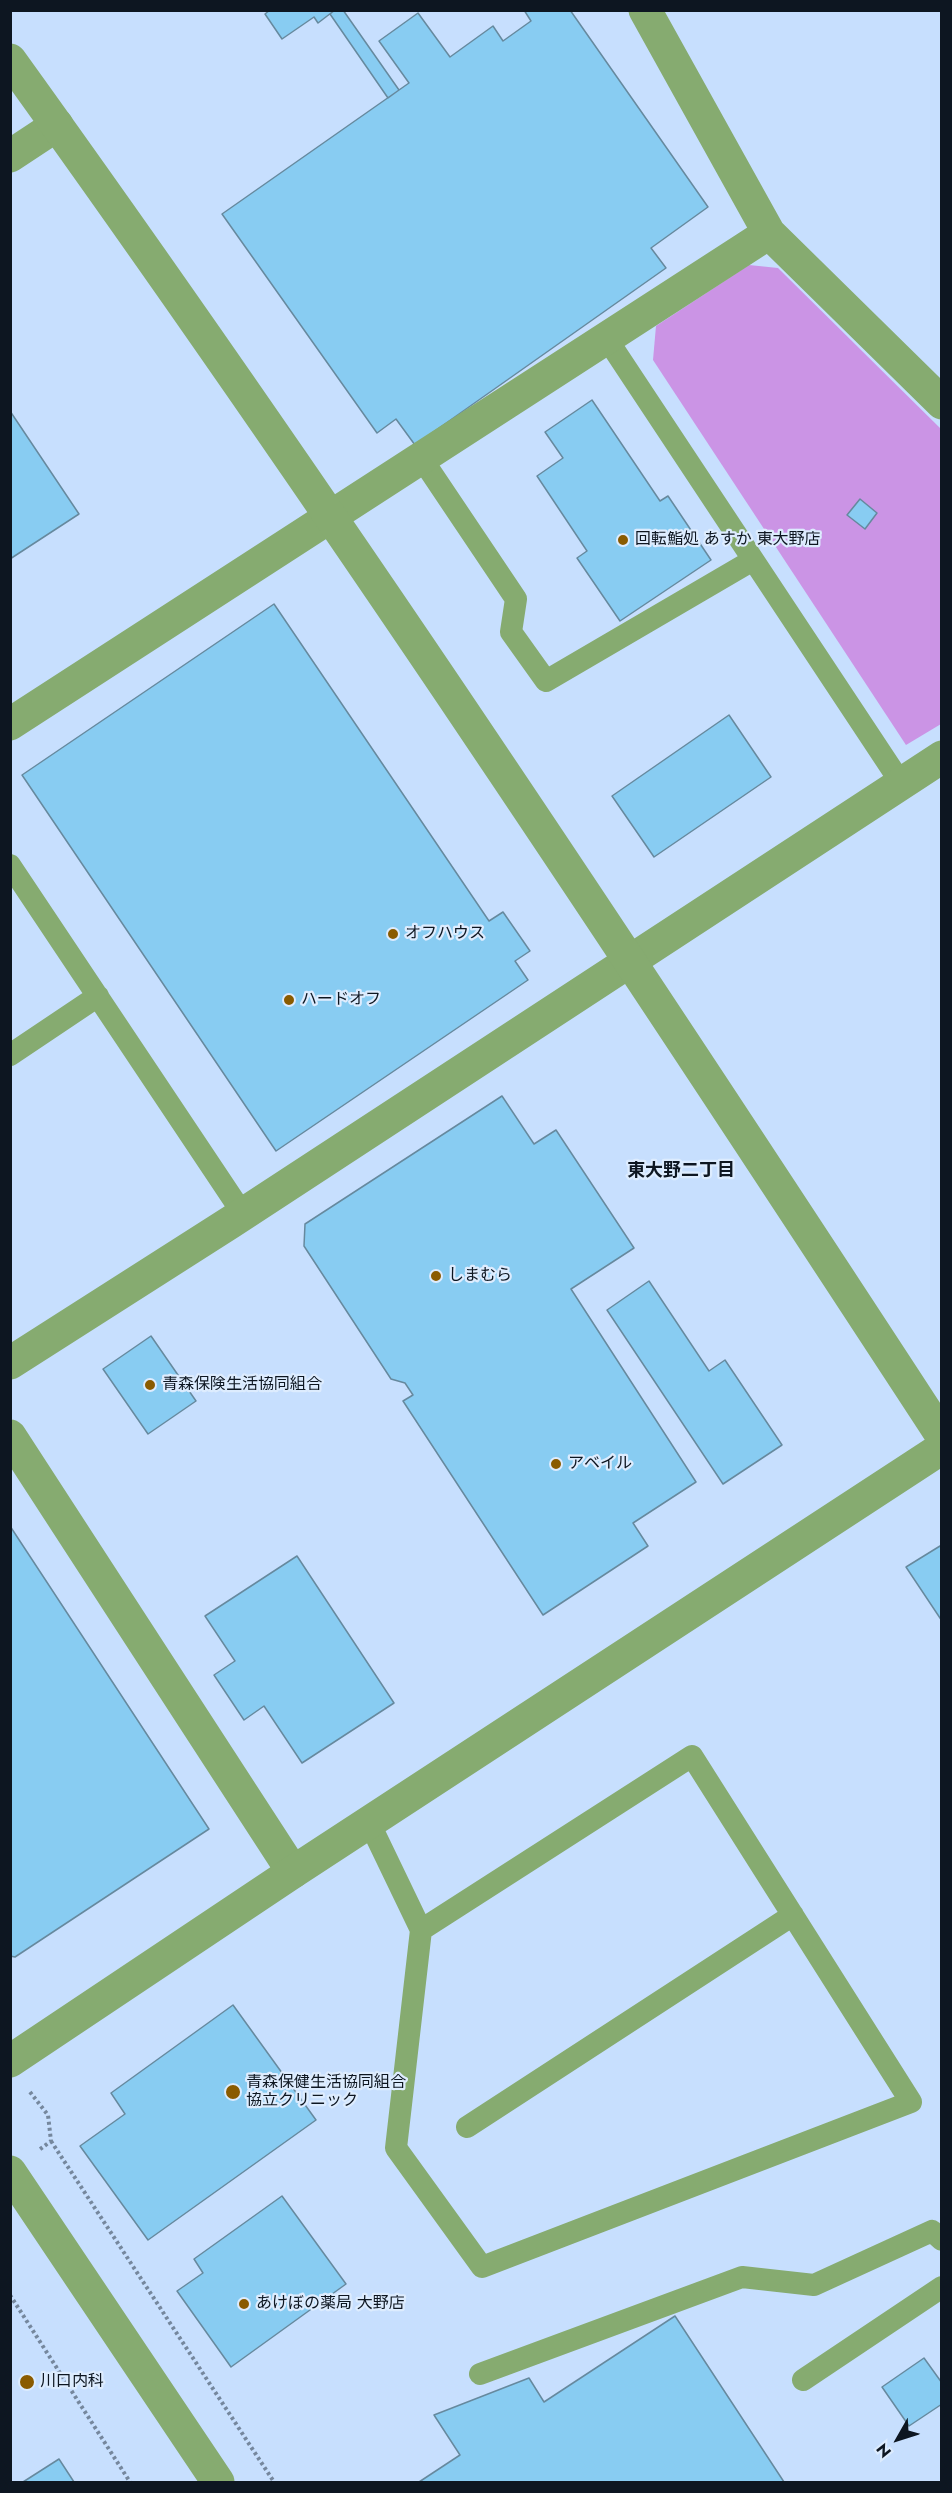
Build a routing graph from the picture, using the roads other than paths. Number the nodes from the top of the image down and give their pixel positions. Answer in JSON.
{"nodes":[{"id":1,"x":645,"y":10,"type":"edge"},
{"id":2,"x":10,"y":60,"type":"edge"},
{"id":3,"x":57,"y":125,"type":"junction"},
{"id":4,"x":10,"y":156,"type":"edge"},
{"id":5,"x":770,"y":233,"type":"junction"},
{"id":6,"x":607,"y":339,"type":"junction"},
{"id":7,"x":942,"y":404,"type":"edge"},
{"id":8,"x":422,"y":459,"type":"junction"},
{"id":9,"x":331,"y":518,"type":"junction"},
{"id":10,"x":753,"y":560,"type":"junction"},
{"id":11,"x":10,"y":724,"type":"edge"},
{"id":12,"x":942,"y":757,"type":"edge"},
{"id":13,"x":901,"y":783,"type":"junction"},
{"id":14,"x":10,"y":865,"type":"edge"},
{"id":15,"x":631,"y":960,"type":"junction"},
{"id":16,"x":98,"y":996,"type":"junction"},
{"id":17,"x":10,"y":1055,"type":"edge"},
{"id":18,"x":243,"y":1214,"type":"junction"},
{"id":19,"x":10,"y":1363,"type":"edge"},
{"id":20,"x":10,"y":1436,"type":"edge"},
{"id":21,"x":942,"y":1436,"type":"edge"},
{"id":22,"x":942,"y":1448,"type":"edge"},
{"id":23,"x":369,"y":1822,"type":"junction"},
{"id":24,"x":293,"y":1872,"type":"junction"},
{"id":25,"x":793,"y":1915,"type":"junction"},
{"id":26,"x":421,"y":1930,"type":"junction"},
{"id":27,"x":10,"y":2061,"type":"edge"},
{"id":28,"x":466,"y":2127,"type":"dead end"},
{"id":29,"x":23,"y":2162,"type":"edge"},
{"id":30,"x":942,"y":2240,"type":"edge"},
{"id":31,"x":942,"y":2287,"type":"edge"},
{"id":32,"x":480,"y":2374,"type":"dead end"},
{"id":33,"x":803,"y":2380,"type":"dead end"},
{"id":34,"x":218,"y":2482,"type":"edge"}],
"edges":[{"from":1,"to":5,"type":"street"},
{"from":2,"to":3,"type":"street"},
{"from":3,"to":4,"type":"street"},
{"from":3,"to":9,"type":"street"},
{"from":5,"to":6,"type":"street"},
{"from":5,"to":7,"type":"street"},
{"from":6,"to":8,"type":"street"},
{"from":6,"to":10,"type":"lane"},
{"from":8,"to":9,"type":"street"},
{"from":8,"to":10,"type":"lane"},
{"from":9,"to":11,"type":"street"},
{"from":9,"to":15,"type":"street"},
{"from":10,"to":13,"type":"lane"},
{"from":12,"to":13,"type":"street"},
{"from":13,"to":15,"type":"street"},
{"from":14,"to":16,"type":"lane"},
{"from":15,"to":18,"type":"street"},
{"from":15,"to":21,"type":"street"},
{"from":16,"to":17,"type":"lane"},
{"from":16,"to":18,"type":"lane"},
{"from":18,"to":19,"type":"street"},
{"from":20,"to":24,"type":"street"},
{"from":22,"to":23,"type":"street"},
{"from":23,"to":24,"type":"street"},
{"from":23,"to":26,"type":"lane"},
{"from":24,"to":27,"type":"street"},
{"from":25,"to":26,"type":"lane"},
{"from":25,"to":26,"type":"lane"},
{"from":25,"to":28,"type":"lane"},
{"from":29,"to":34,"type":"street"},
{"from":30,"to":32,"type":"lane"},
{"from":31,"to":33,"type":"lane"}]}
